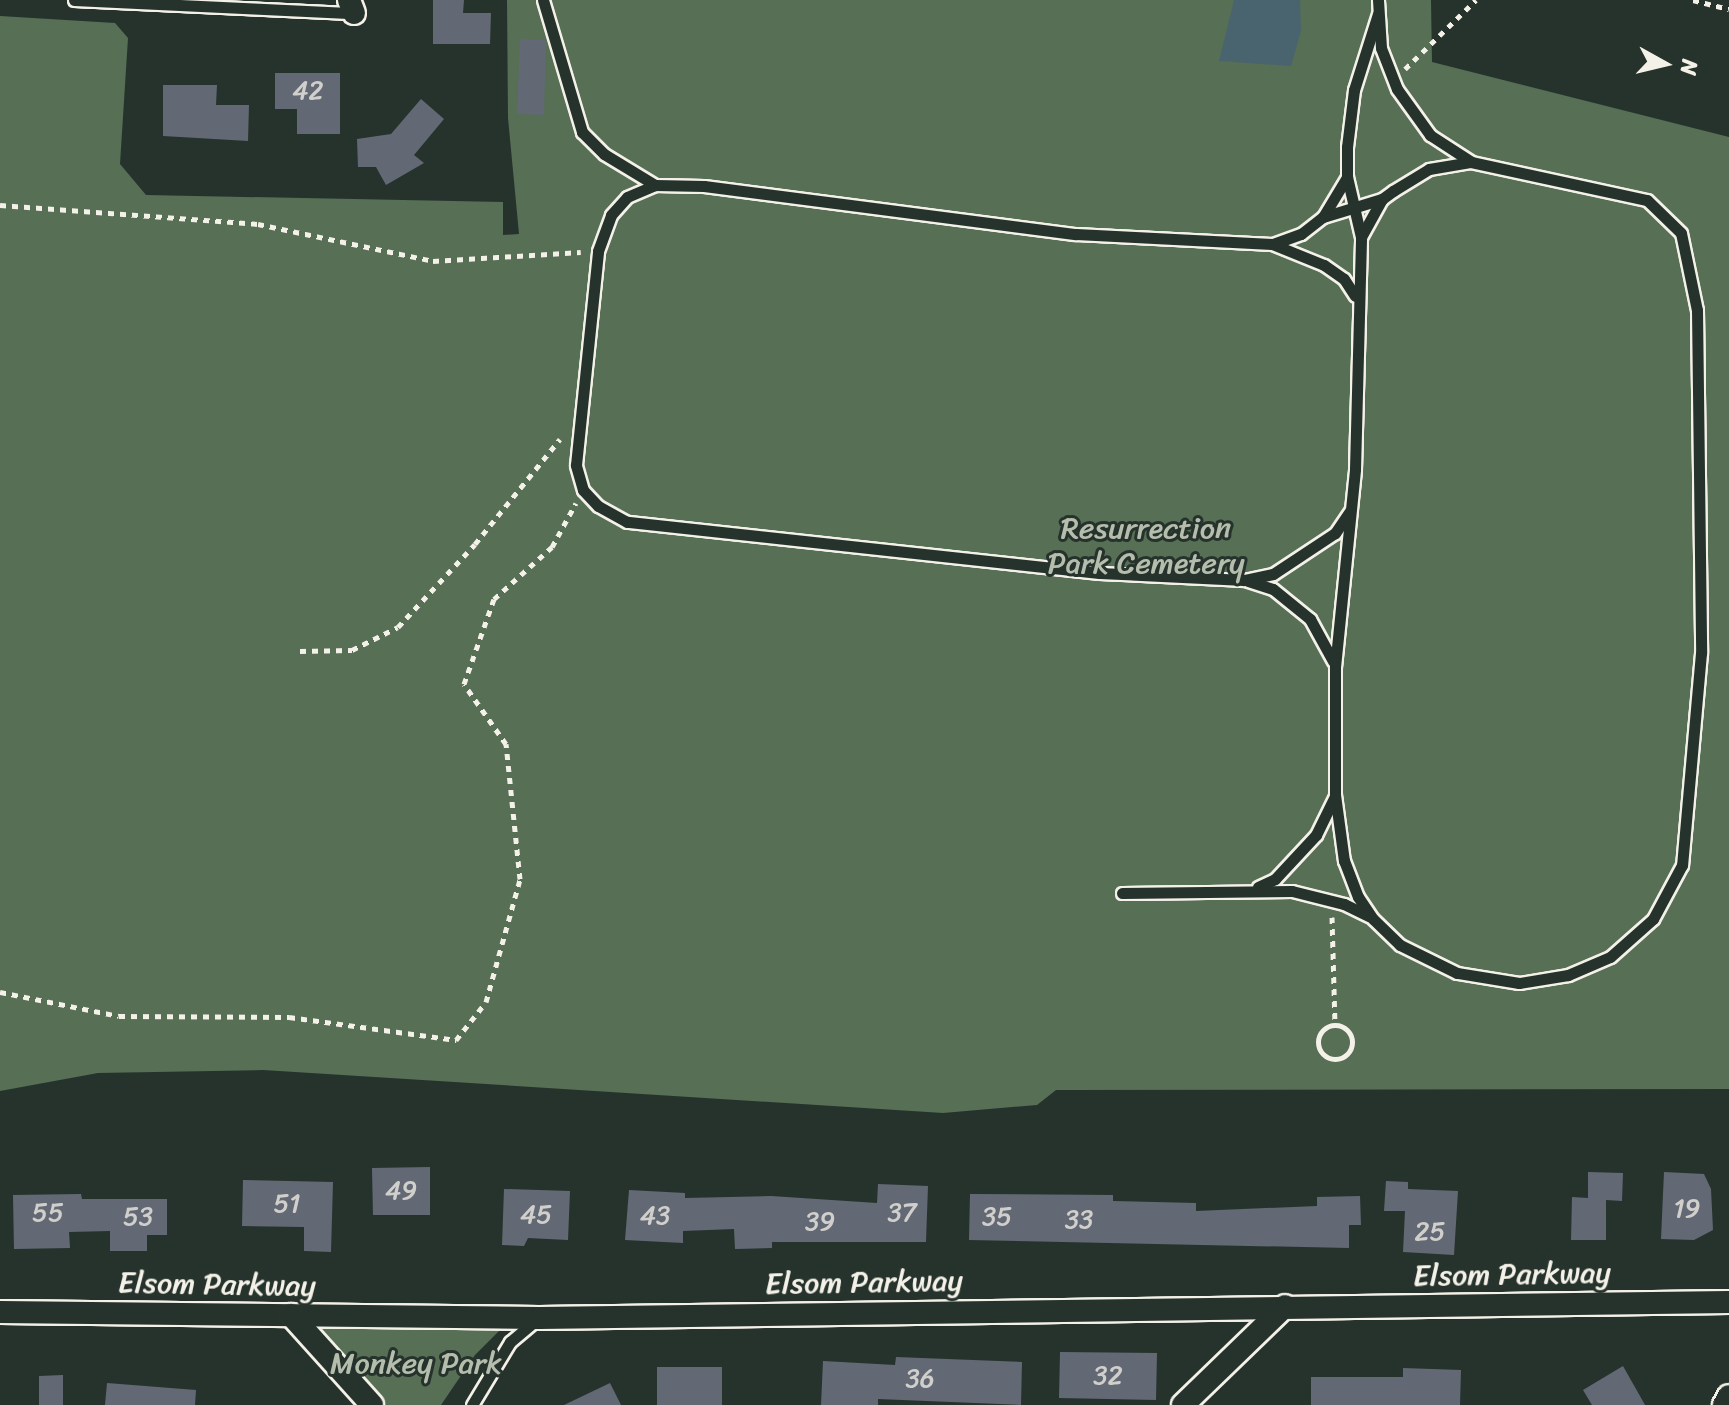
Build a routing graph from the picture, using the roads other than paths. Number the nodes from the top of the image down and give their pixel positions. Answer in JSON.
{"nodes":[{"id":1,"x":74,"y":0,"type":"edge"},
{"id":2,"x":543,"y":0,"type":"edge"},
{"id":3,"x":1378,"y":0,"type":"edge"},
{"id":4,"x":354,"y":4,"type":"edge"},
{"id":5,"x":1378,"y":14,"type":"junction"},
{"id":6,"x":1471,"y":162,"type":"junction"},
{"id":7,"x":1347,"y":177,"type":"junction"},
{"id":8,"x":655,"y":185,"type":"junction"},
{"id":9,"x":1382,"y":199,"type":"junction"},
{"id":10,"x":1353,"y":208,"type":"junction"},
{"id":11,"x":1323,"y":217,"type":"junction"},
{"id":12,"x":1361,"y":237,"type":"junction"},
{"id":13,"x":1272,"y":244,"type":"junction"},
{"id":14,"x":1355,"y":297,"type":"junction"},
{"id":15,"x":1351,"y":510,"type":"junction"},
{"id":16,"x":1244,"y":580,"type":"junction"},
{"id":17,"x":1335,"y":667,"type":"junction"},
{"id":18,"x":1335,"y":794,"type":"junction"},
{"id":19,"x":1246,"y":891,"type":"junction"},
{"id":20,"x":1122,"y":893,"type":"dead end"},
{"id":21,"x":1373,"y":919,"type":"junction"},
{"id":22,"x":1729,"y":1302,"type":"edge"},
{"id":23,"x":1285,"y":1306,"type":"junction"},
{"id":24,"x":0,"y":1312,"type":"edge"},
{"id":25,"x":291,"y":1315,"type":"junction"},
{"id":26,"x":539,"y":1318,"type":"junction"},
{"id":27,"x":1729,"y":1396,"type":"edge"},
{"id":28,"x":372,"y":1405,"type":"edge"},
{"id":29,"x":472,"y":1405,"type":"edge"},
{"id":30,"x":1183,"y":1405,"type":"edge"},
{"id":31,"x":1724,"y":1405,"type":"edge"}],
"edges":[{"from":1,"to":4,"type":"lane"},
{"from":2,"to":8,"type":"lane"},
{"from":3,"to":5,"type":"lane"},
{"from":5,"to":6,"type":"lane"},
{"from":5,"to":7,"type":"lane"},
{"from":6,"to":9,"type":"lane"},
{"from":6,"to":21,"type":"lane"},
{"from":7,"to":10,"type":"lane"},
{"from":7,"to":11,"type":"lane"},
{"from":8,"to":13,"type":"lane"},
{"from":8,"to":16,"type":"lane"},
{"from":9,"to":10,"type":"lane"},
{"from":9,"to":12,"type":"lane"},
{"from":10,"to":11,"type":"lane"},
{"from":10,"to":12,"type":"lane"},
{"from":11,"to":13,"type":"lane"},
{"from":12,"to":14,"type":"lane"},
{"from":13,"to":14,"type":"lane"},
{"from":14,"to":15,"type":"lane"},
{"from":15,"to":16,"type":"lane"},
{"from":15,"to":17,"type":"lane"},
{"from":16,"to":17,"type":"lane"},
{"from":17,"to":18,"type":"lane"},
{"from":18,"to":19,"type":"lane"},
{"from":18,"to":21,"type":"lane"},
{"from":19,"to":20,"type":"lane"},
{"from":19,"to":21,"type":"lane"},
{"from":22,"to":23,"type":"street","name":"Elsom Parkway"},
{"from":23,"to":26,"type":"street","name":"Elsom Parkway"},
{"from":23,"to":30,"type":"street"},
{"from":24,"to":25,"type":"street","name":"Elsom Parkway"},
{"from":25,"to":26,"type":"street","name":"Elsom Parkway"},
{"from":25,"to":28,"type":"street"},
{"from":26,"to":29,"type":"lane"},
{"from":27,"to":31,"type":"street"}]}
